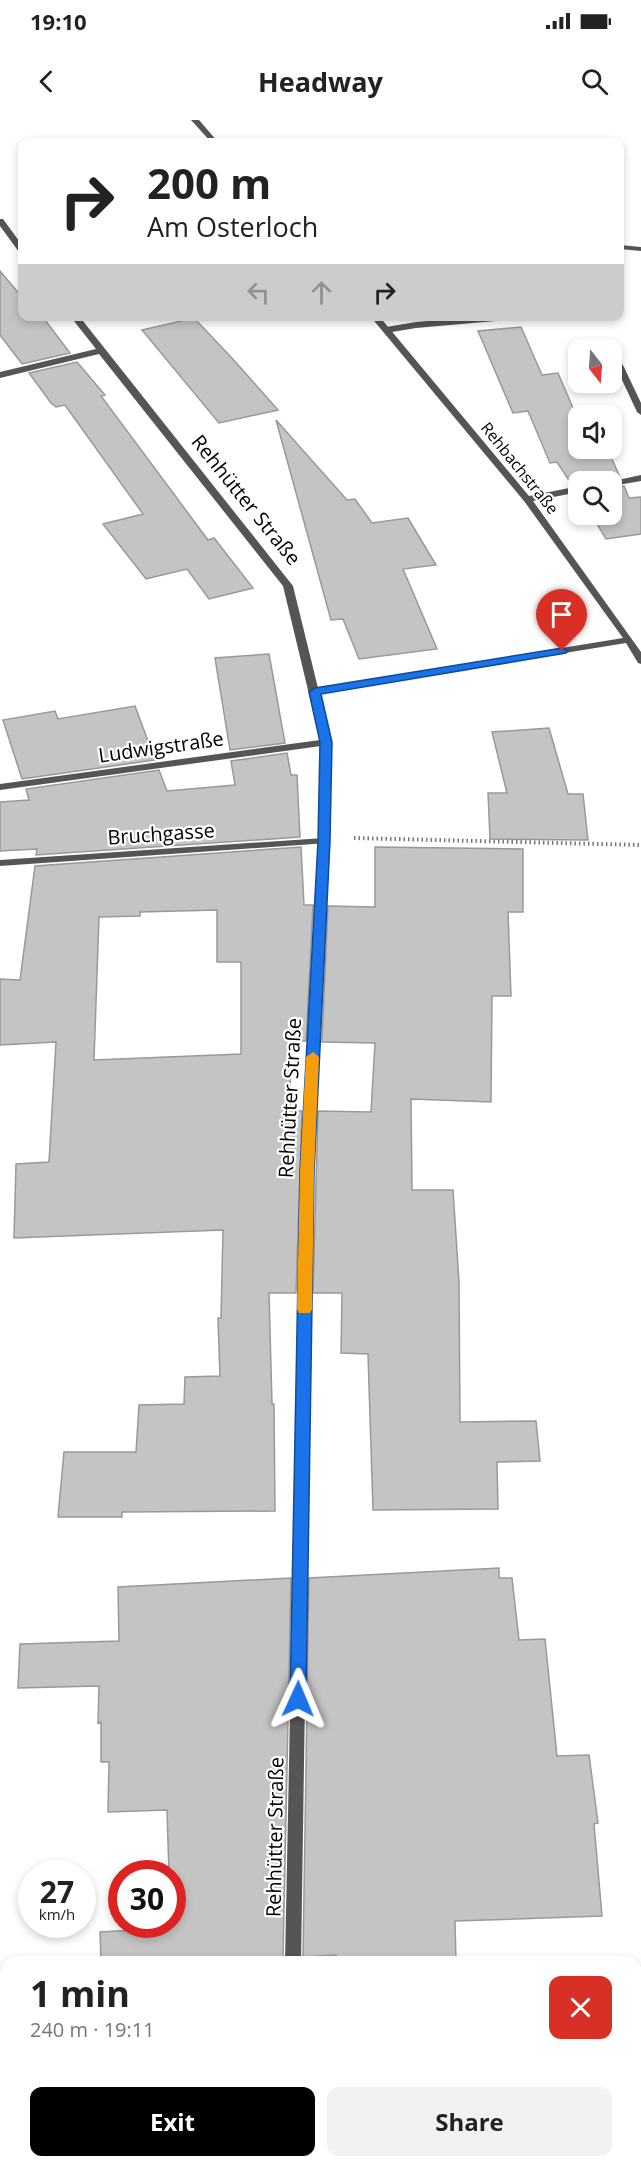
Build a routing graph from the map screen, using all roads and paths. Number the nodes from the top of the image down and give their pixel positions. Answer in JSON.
{"nodes":[{"id":1,"x":195,"y":120,"type":"edge"},
{"id":2,"x":211,"y":138,"type":"edge"},
{"id":3,"x":0,"y":221,"type":"edge"},
{"id":4,"x":18,"y":245,"type":"edge"},
{"id":5,"x":624,"y":247,"type":"edge"},
{"id":6,"x":641,"y":249,"type":"edge"},
{"id":7,"x":78,"y":321,"type":"edge"},
{"id":8,"x":378,"y":321,"type":"edge"},
{"id":9,"x":461,"y":321,"type":"edge"},
{"id":10,"x":386,"y":330,"type":"junction"},
{"id":11,"x":100,"y":351,"type":"junction"},
{"id":12,"x":622,"y":371,"type":"edge"},
{"id":13,"x":0,"y":375,"type":"edge"},
{"id":14,"x":641,"y":412,"type":"edge"},
{"id":15,"x":641,"y":478,"type":"edge"},
{"id":16,"x":622,"y":481,"type":"edge"},
{"id":17,"x":568,"y":491,"type":"edge"},
{"id":18,"x":528,"y":499,"type":"junction"},
{"id":19,"x":629,"y":640,"type":"junction"},
{"id":20,"x":641,"y":662,"type":"edge"},
{"id":21,"x":315,"y":692,"type":"junction"},
{"id":22,"x":326,"y":742,"type":"junction"},
{"id":23,"x":0,"y":787,"type":"edge"},
{"id":24,"x":324,"y":841,"type":"junction"},
{"id":25,"x":641,"y":845,"type":"edge"},
{"id":26,"x":0,"y":863,"type":"edge"},
{"id":27,"x":293,"y":1956,"type":"edge"}],
"edges":[{"from":1,"to":2,"type":"street"},
{"from":3,"to":4,"type":"street"},
{"from":5,"to":6,"type":"street"},
{"from":7,"to":11,"type":"street","name":"Rehhütter Straße"},
{"from":8,"to":10,"type":"street","name":"Rehbachstraße"},
{"from":9,"to":10,"type":"street"},
{"from":10,"to":18,"type":"street","name":"Rehbachstraße"},
{"from":11,"to":13,"type":"street"},
{"from":11,"to":21,"type":"street","name":"Rehhütter Straße"},
{"from":12,"to":14,"type":"street"},
{"from":15,"to":16,"type":"street"},
{"from":17,"to":18,"type":"street"},
{"from":18,"to":19,"type":"street","name":"Rehbachstraße"},
{"from":19,"to":20,"type":"street","name":"Rehbachstraße"},
{"from":19,"to":21,"type":"street"},
{"from":21,"to":22,"type":"street","name":"Rehhütter Straße"},
{"from":22,"to":23,"type":"street","name":"Ludwigstraße"},
{"from":22,"to":24,"type":"street","name":"Rehhütter Straße"},
{"from":24,"to":25,"type":"path"},
{"from":24,"to":26,"type":"street","name":"Bruchgasse"},
{"from":24,"to":27,"type":"street","name":"Rehhütter Straße"}]}
